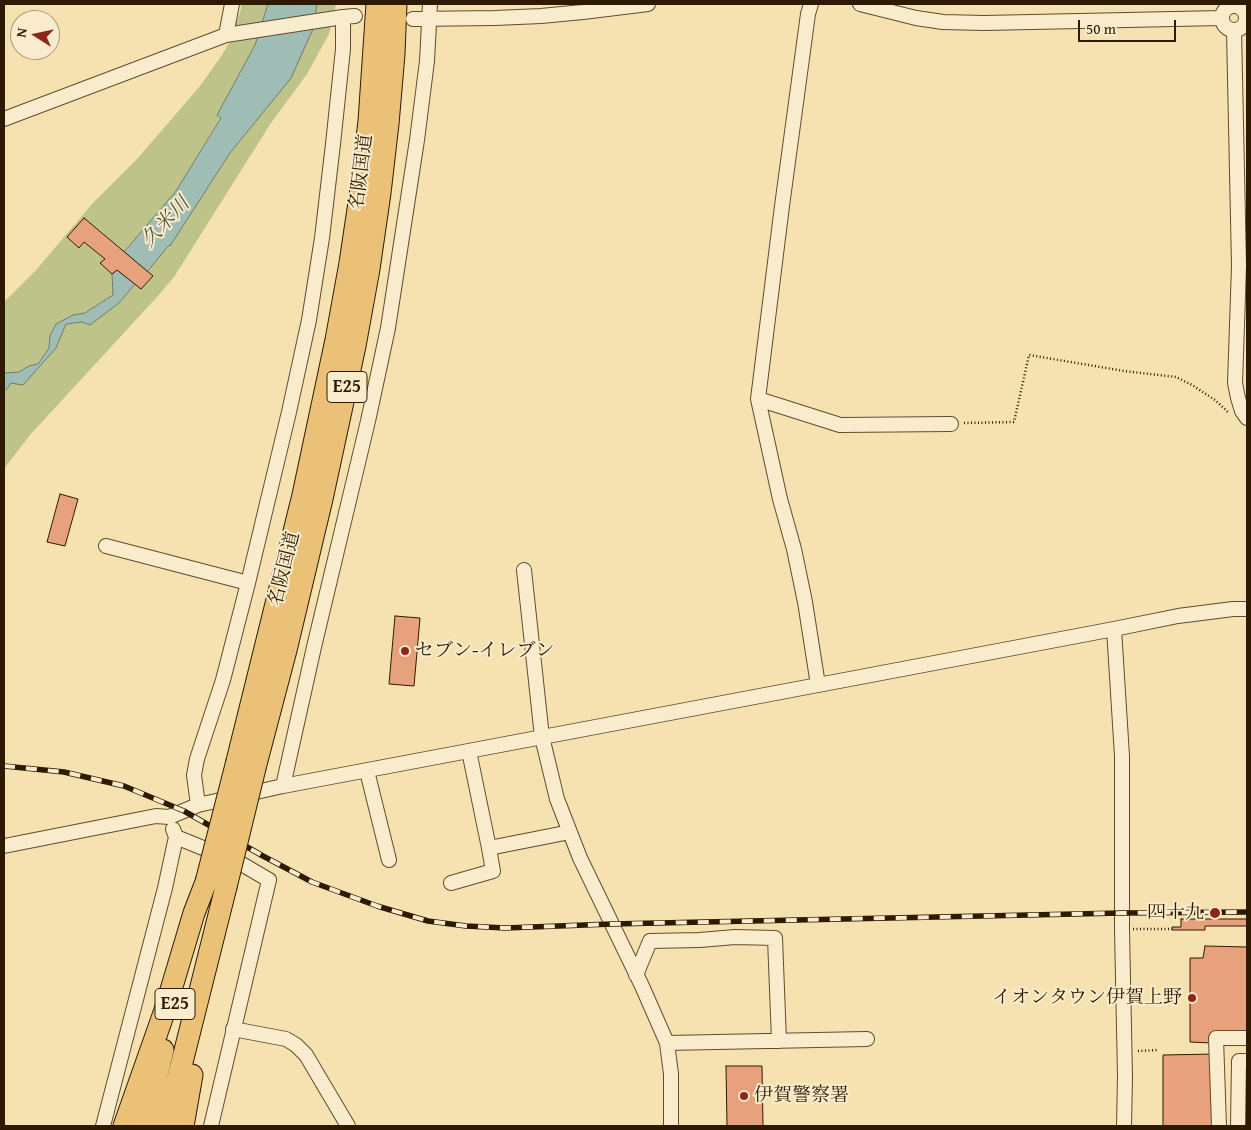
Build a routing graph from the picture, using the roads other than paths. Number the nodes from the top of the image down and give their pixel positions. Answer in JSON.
{"nodes":[{"id":1,"x":232,"y":4,"type":"edge"},
{"id":2,"x":377,"y":4,"type":"edge"},
{"id":3,"x":396,"y":4,"type":"edge"},
{"id":4,"x":430,"y":4,"type":"edge"},
{"id":5,"x":496,"y":4,"type":"edge"},
{"id":6,"x":648,"y":4,"type":"edge"},
{"id":7,"x":811,"y":4,"type":"edge"},
{"id":8,"x":860,"y":4,"type":"edge"},
{"id":9,"x":1235,"y":5,"type":"edge"},
{"id":10,"x":583,"y":8,"type":"edge"},
{"id":11,"x":495,"y":18,"type":"junction"},
{"id":12,"x":1222,"y":18,"type":"junction"},
{"id":13,"x":1247,"y":18,"type":"edge"},
{"id":14,"x":413,"y":19,"type":"dead end"},
{"id":15,"x":430,"y":19,"type":"junction"},
{"id":16,"x":1234,"y":30,"type":"junction"},
{"id":17,"x":231,"y":34,"type":"junction"},
{"id":18,"x":4,"y":119,"type":"edge"},
{"id":19,"x":758,"y":399,"type":"junction"},
{"id":20,"x":1247,"y":418,"type":"edge"},
{"id":21,"x":951,"y":424,"type":"road end"},
{"id":22,"x":106,"y":546,"type":"dead end"},
{"id":23,"x":524,"y":570,"type":"dead end"},
{"id":24,"x":248,"y":583,"type":"junction"},
{"id":25,"x":1247,"y":609,"type":"edge"},
{"id":26,"x":1114,"y":629,"type":"junction"},
{"id":27,"x":818,"y":685,"type":"junction"},
{"id":28,"x":542,"y":736,"type":"junction"},
{"id":29,"x":469,"y":751,"type":"junction"},
{"id":30,"x":247,"y":762,"type":"junction"},
{"id":31,"x":367,"y":771,"type":"junction"},
{"id":32,"x":283,"y":786,"type":"junction"},
{"id":33,"x":198,"y":805,"type":"junction"},
{"id":34,"x":169,"y":817,"type":"junction"},
{"id":35,"x":570,"y":832,"type":"junction"},
{"id":36,"x":176,"y":837,"type":"junction"},
{"id":37,"x":4,"y":846,"type":"edge"},
{"id":38,"x":489,"y":848,"type":"junction"},
{"id":39,"x":389,"y":860,"type":"dead end"},
{"id":40,"x":451,"y":883,"type":"dead end"},
{"id":41,"x":216,"y":885,"type":"junction"},
{"id":42,"x":636,"y":975,"type":"junction"},
{"id":43,"x":233,"y":1029,"type":"junction"},
{"id":44,"x":1247,"y":1038,"type":"edge"},
{"id":45,"x":867,"y":1039,"type":"dead end"},
{"id":46,"x":779,"y":1041,"type":"junction"},
{"id":47,"x":668,"y":1043,"type":"junction"},
{"id":48,"x":1247,"y":1060,"type":"edge"},
{"id":49,"x":103,"y":1126,"type":"edge"},
{"id":50,"x":124,"y":1126,"type":"edge"},
{"id":51,"x":145,"y":1126,"type":"edge"},
{"id":52,"x":166,"y":1126,"type":"edge"},
{"id":53,"x":183,"y":1126,"type":"edge"},
{"id":54,"x":211,"y":1126,"type":"edge"},
{"id":55,"x":348,"y":1126,"type":"edge"},
{"id":56,"x":671,"y":1126,"type":"edge"},
{"id":57,"x":1124,"y":1126,"type":"edge"},
{"id":58,"x":1219,"y":1126,"type":"edge"},
{"id":59,"x":1238,"y":1126,"type":"edge"}],
"edges":[{"from":1,"to":17,"type":"street"},
{"from":2,"to":30,"type":"highway","name":"名阪国道","number":"E25"},
{"from":3,"to":30,"type":"highway","name":"名阪国道","number":"E25"},
{"from":4,"to":15,"type":"street"},
{"from":5,"to":11,"type":"street"},
{"from":6,"to":10,"type":"street"},
{"from":7,"to":19,"type":"street"},
{"from":8,"to":12,"type":"street"},
{"from":9,"to":12,"type":"street"},
{"from":9,"to":13,"type":"street"},
{"from":10,"to":11,"type":"street"},
{"from":11,"to":15,"type":"street"},
{"from":12,"to":16,"type":"street"},
{"from":13,"to":16,"type":"street"},
{"from":14,"to":15,"type":"street"},
{"from":15,"to":32,"type":"street"},
{"from":16,"to":20,"type":"street"},
{"from":17,"to":18,"type":"street"},
{"from":17,"to":24,"type":"street"},
{"from":19,"to":21,"type":"street"},
{"from":19,"to":27,"type":"street"},
{"from":22,"to":24,"type":"street"},
{"from":23,"to":28,"type":"street"},
{"from":24,"to":33,"type":"street"},
{"from":25,"to":26,"type":"street"},
{"from":26,"to":27,"type":"street"},
{"from":26,"to":57,"type":"street"},
{"from":27,"to":28,"type":"street"},
{"from":28,"to":29,"type":"street"},
{"from":28,"to":35,"type":"street"},
{"from":29,"to":31,"type":"street"},
{"from":29,"to":38,"type":"street"},
{"from":30,"to":41,"type":"highway","name":"名阪国道","number":"E25","bridge":true},
{"from":31,"to":32,"type":"street"},
{"from":31,"to":39,"type":"street"},
{"from":32,"to":33,"type":"street"},
{"from":33,"to":34,"type":"street"},
{"from":34,"to":36,"type":"street"},
{"from":34,"to":37,"type":"street"},
{"from":35,"to":38,"type":"street"},
{"from":35,"to":42,"type":"street"},
{"from":36,"to":43,"type":"street"},
{"from":36,"to":49,"type":"street"},
{"from":38,"to":40,"type":"street"},
{"from":41,"to":50,"type":"highway"},
{"from":41,"to":51,"type":"highway","name":"名阪国道","number":"E25"},
{"from":41,"to":52,"type":"highway","name":"名阪国道","number":"E25"},
{"from":41,"to":53,"type":"highway"},
{"from":42,"to":46,"type":"street"},
{"from":42,"to":47,"type":"street"},
{"from":43,"to":54,"type":"street"},
{"from":43,"to":55,"type":"street"},
{"from":44,"to":58,"type":"street"},
{"from":45,"to":46,"type":"street"},
{"from":46,"to":47,"type":"street"},
{"from":47,"to":56,"type":"street"},
{"from":48,"to":59,"type":"street"}]}
